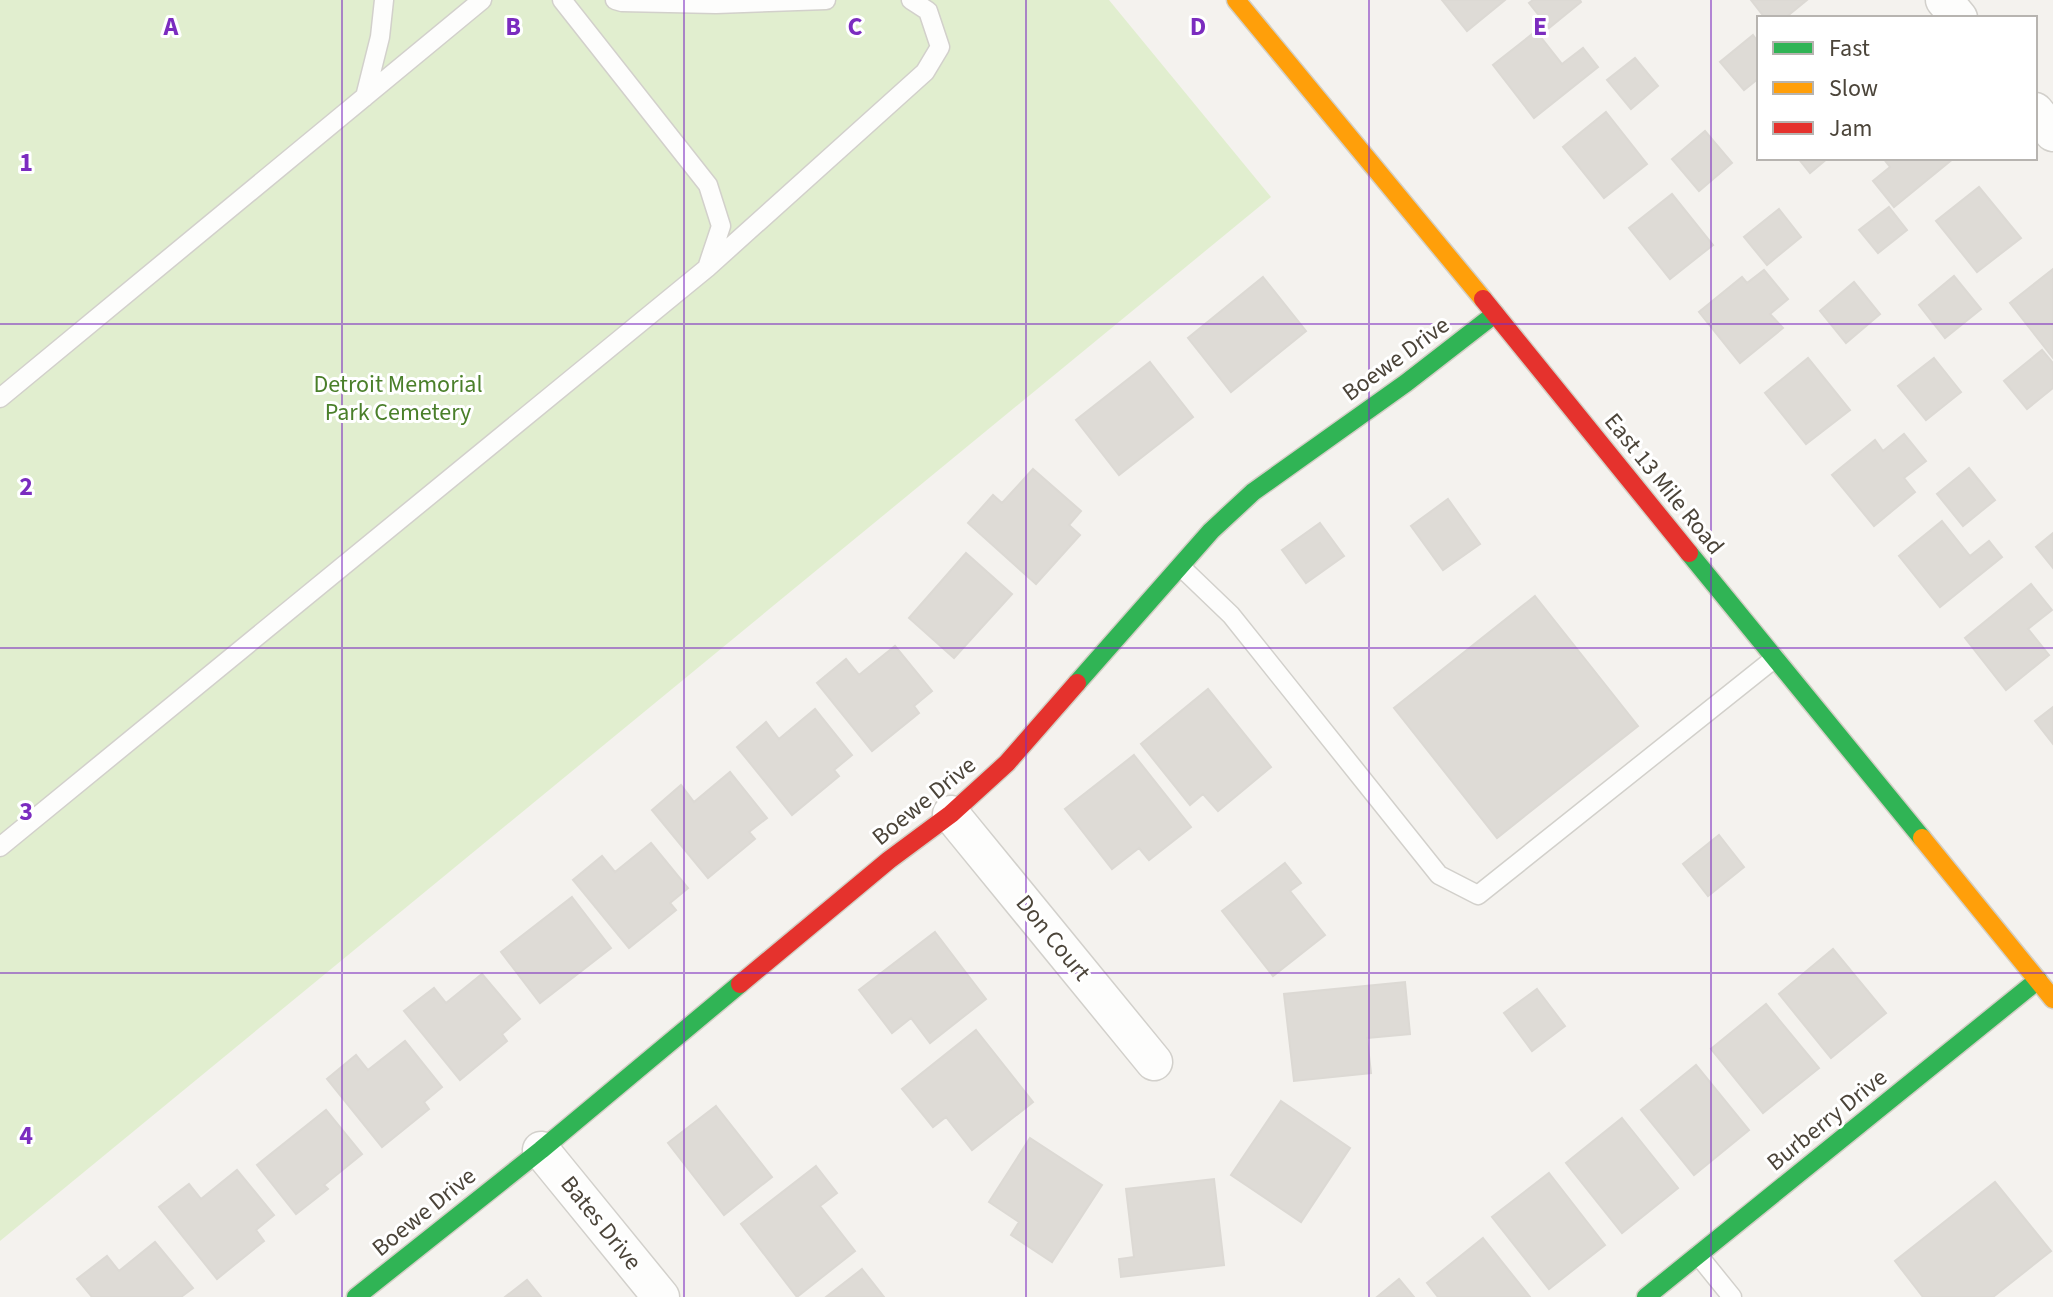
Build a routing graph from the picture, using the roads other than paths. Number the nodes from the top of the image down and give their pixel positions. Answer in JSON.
{"nodes":[{"id":1,"x":384,"y":0,"type":"edge"},
{"id":2,"x":482,"y":0,"type":"edge"},
{"id":3,"x":562,"y":0,"type":"edge"},
{"id":4,"x":615,"y":0,"type":"edge"},
{"id":5,"x":826,"y":0,"type":"edge"},
{"id":6,"x":911,"y":0,"type":"edge"},
{"id":7,"x":1236,"y":0,"type":"edge"},
{"id":8,"x":1944,"y":0,"type":"edge"},
{"id":9,"x":1957,"y":16,"type":"edge"},
{"id":10,"x":365,"y":97,"type":"junction"},
{"id":11,"x":2037,"y":113,"type":"edge"},
{"id":12,"x":2053,"y":133,"type":"edge"},
{"id":13,"x":707,"y":268,"type":"junction"},
{"id":14,"x":1495,"y":314,"type":"junction"},
{"id":15,"x":0,"y":398,"type":"edge"},
{"id":16,"x":1181,"y":567,"type":"junction"},
{"id":17,"x":1775,"y":658,"type":"junction"},
{"id":18,"x":951,"y":814,"type":"junction"},
{"id":19,"x":0,"y":847,"type":"edge"},
{"id":20,"x":2038,"y":980,"type":"junction"},
{"id":21,"x":2053,"y":999,"type":"edge"},
{"id":22,"x":1154,"y":1062,"type":"dead end"},
{"id":23,"x":541,"y":1150,"type":"junction"},
{"id":24,"x":1698,"y":1255,"type":"junction"},
{"id":25,"x":356,"y":1297,"type":"edge"},
{"id":26,"x":661,"y":1297,"type":"edge"},
{"id":27,"x":1646,"y":1297,"type":"edge"},
{"id":28,"x":1732,"y":1297,"type":"edge"}],
"edges":[{"from":1,"to":10,"type":"lane"},
{"from":2,"to":10,"type":"lane"},
{"from":3,"to":13,"type":"lane"},
{"from":4,"to":5,"type":"lane"},
{"from":6,"to":13,"type":"lane"},
{"from":7,"to":14,"type":"street","name":"East 13 Mile Road"},
{"from":8,"to":9,"type":"street"},
{"from":10,"to":15,"type":"lane"},
{"from":11,"to":12,"type":"street"},
{"from":13,"to":19,"type":"lane"},
{"from":14,"to":16,"type":"street","name":"Boewe Drive"},
{"from":14,"to":17,"type":"street","name":"East 13 Mile Road"},
{"from":16,"to":17,"type":"lane"},
{"from":16,"to":18,"type":"street","name":"Boewe Drive"},
{"from":17,"to":20,"type":"street","name":"East 13 Mile Road"},
{"from":18,"to":22,"type":"street","name":"Don Court"},
{"from":18,"to":23,"type":"street","name":"Boewe Drive"},
{"from":20,"to":21,"type":"street","name":"East 13 Mile Road"},
{"from":20,"to":24,"type":"street","name":"Burberry Drive"},
{"from":23,"to":25,"type":"street","name":"Boewe Drive"},
{"from":23,"to":26,"type":"street","name":"Bates Drive"},
{"from":24,"to":27,"type":"street","name":"Burberry Drive"},
{"from":24,"to":28,"type":"lane"}]}
